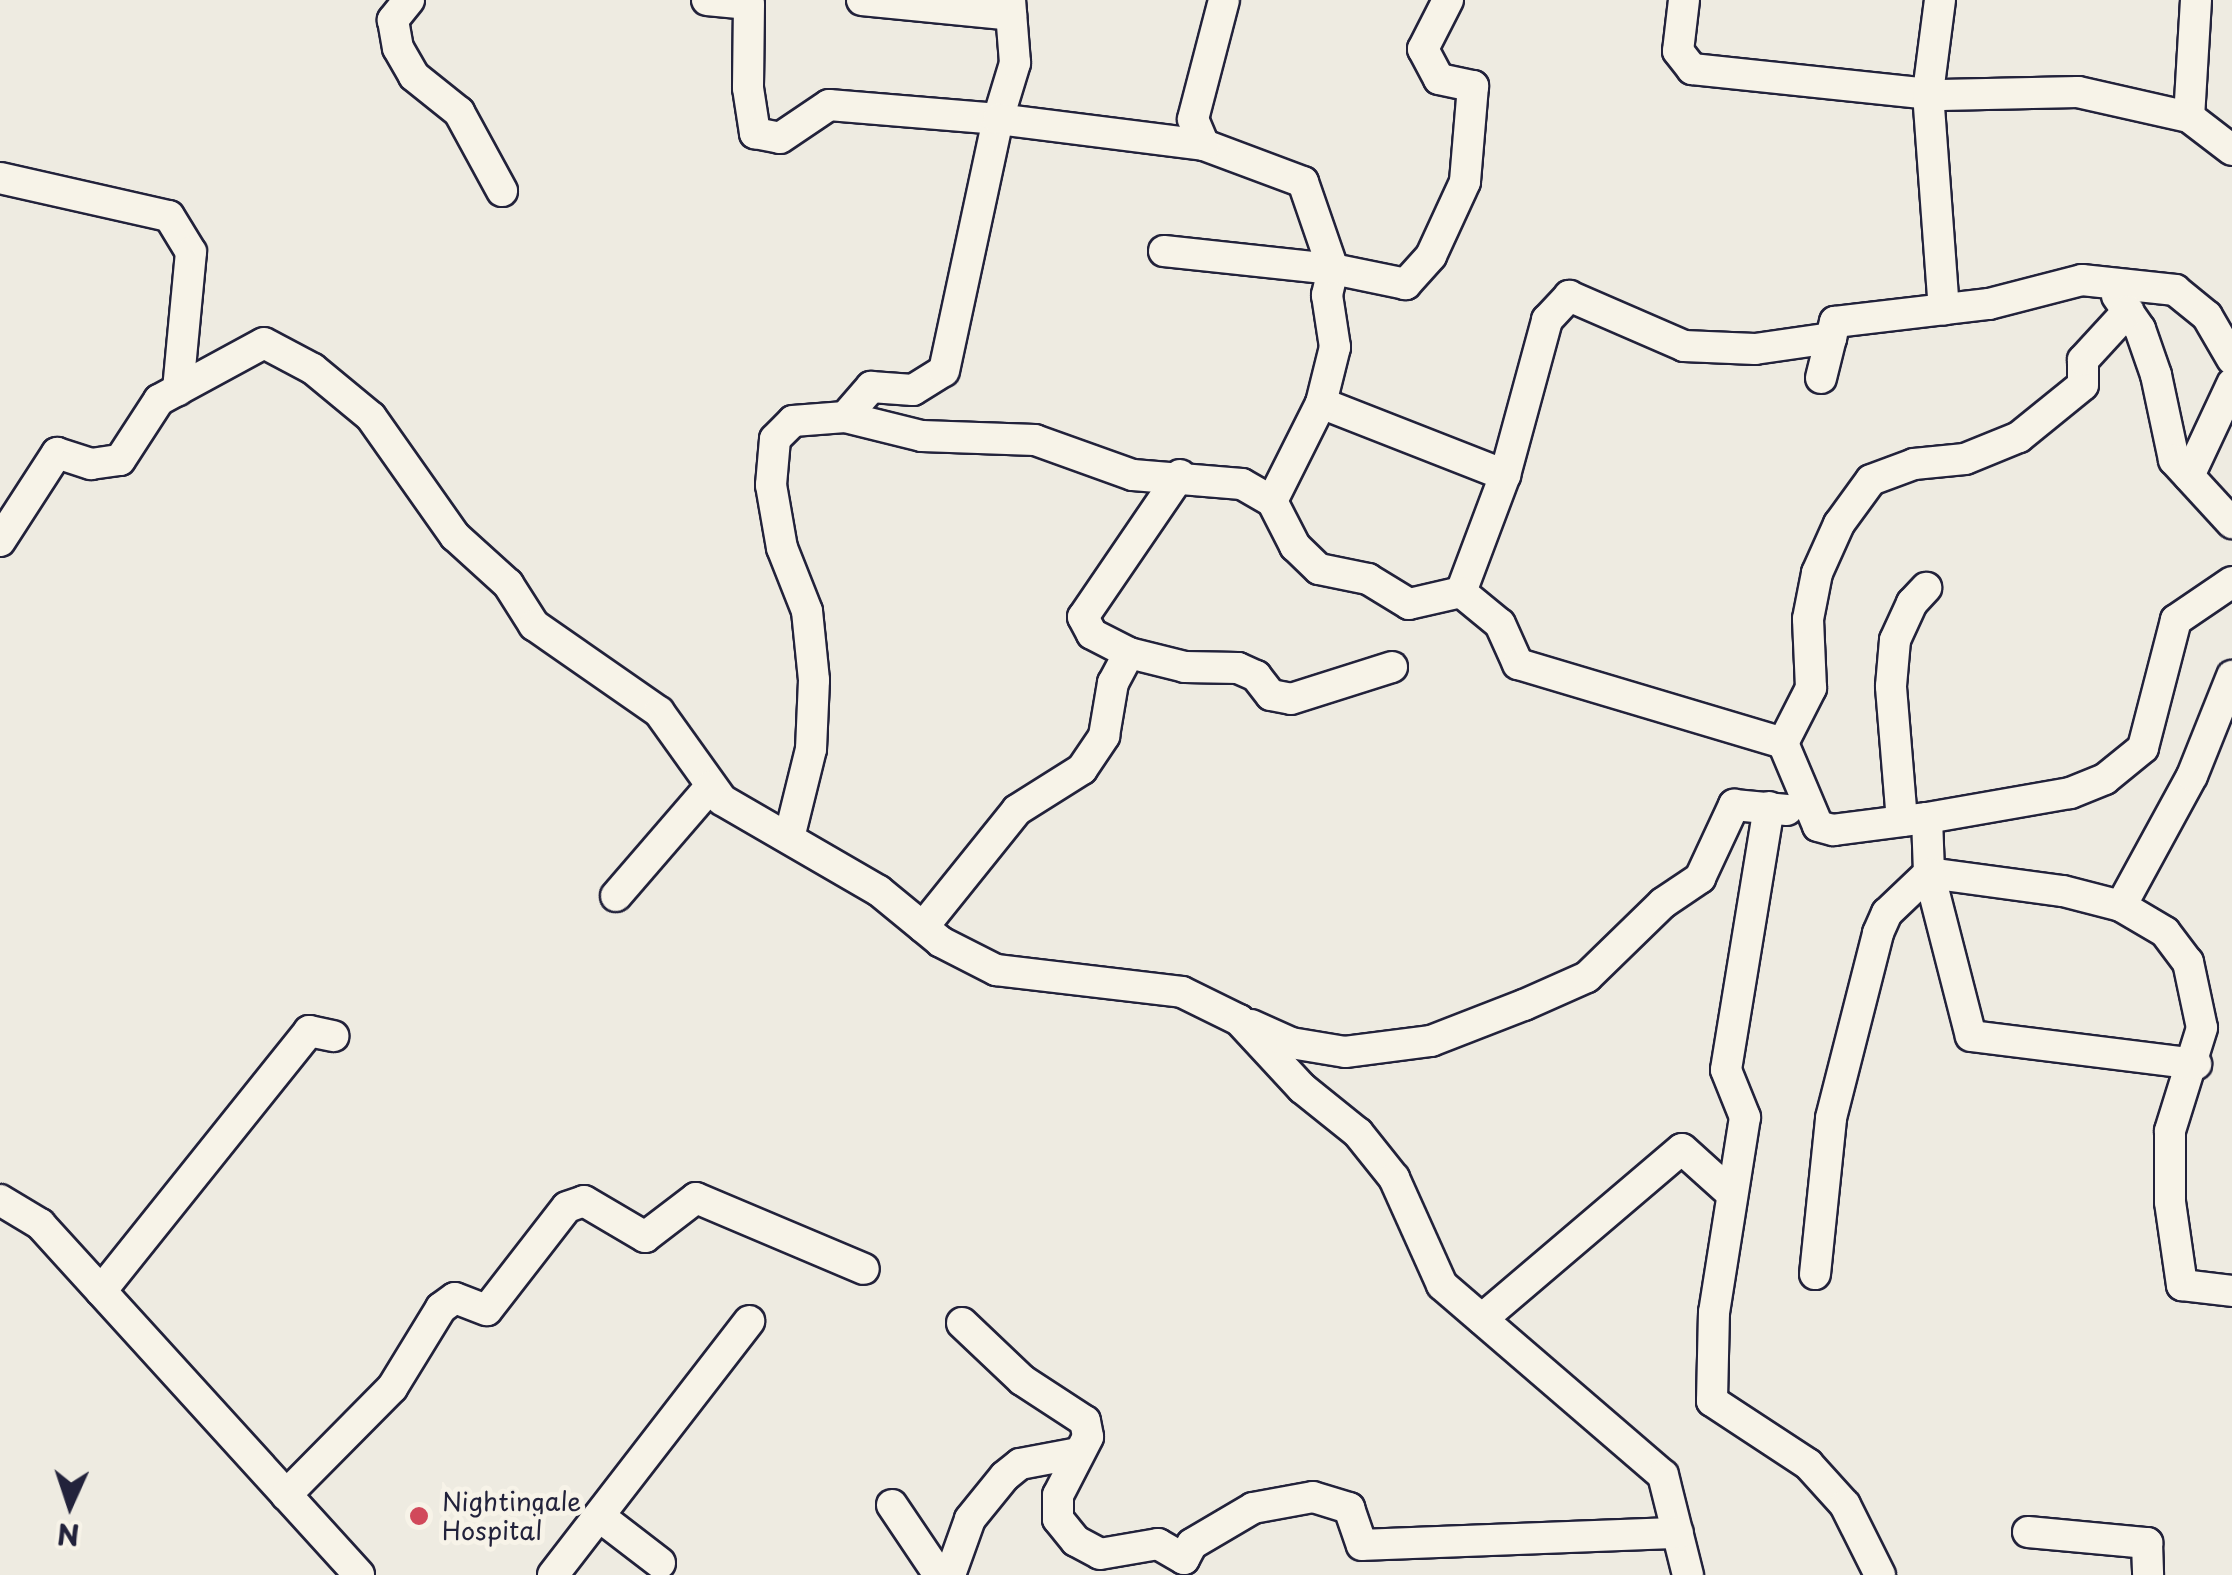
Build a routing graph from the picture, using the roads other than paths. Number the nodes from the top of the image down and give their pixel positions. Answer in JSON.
{"nodes":[{"id":1,"x":408,"y":0,"type":"edge"},
{"id":2,"x":707,"y":0,"type":"edge"},
{"id":3,"x":862,"y":0,"type":"edge"},
{"id":4,"x":1224,"y":0,"type":"edge"},
{"id":5,"x":1448,"y":0,"type":"edge"},
{"id":6,"x":1684,"y":0,"type":"edge"},
{"id":7,"x":1940,"y":0,"type":"edge"},
{"id":8,"x":2196,"y":0,"type":"edge"},
{"id":9,"x":749,"y":2,"type":"edge"},
{"id":10,"x":1010,"y":7,"type":"edge"},
{"id":11,"x":1928,"y":93,"type":"junction"},
{"id":12,"x":2188,"y":117,"type":"junction"},
{"id":13,"x":998,"y":119,"type":"junction"},
{"id":14,"x":1204,"y":145,"type":"junction"},
{"id":15,"x":2232,"y":150,"type":"edge"},
{"id":16,"x":0,"y":178,"type":"edge"},
{"id":17,"x":502,"y":192,"type":"dead end"},
{"id":18,"x":1164,"y":251,"type":"dead end"},
{"id":19,"x":1333,"y":270,"type":"junction"},
{"id":20,"x":2107,"y":282,"type":"junction"},
{"id":21,"x":1944,"y":309,"type":"junction"},
{"id":22,"x":2128,"y":311,"type":"junction"},
{"id":23,"x":1831,"y":338,"type":"junction"},
{"id":24,"x":2232,"y":359,"type":"edge"},
{"id":25,"x":1821,"y":378,"type":"dead end"},
{"id":26,"x":2232,"y":384,"type":"edge"},
{"id":27,"x":178,"y":390,"type":"junction"},
{"id":28,"x":1321,"y":403,"type":"junction"},
{"id":29,"x":846,"y":417,"type":"junction"},
{"id":30,"x":1505,"y":475,"type":"junction"},
{"id":31,"x":1180,"y":476,"type":"junction"},
{"id":32,"x":2189,"y":476,"type":"junction"},
{"id":33,"x":1272,"y":501,"type":"junction"},
{"id":34,"x":2232,"y":523,"type":"edge"},
{"id":35,"x":0,"y":540,"type":"edge"},
{"id":36,"x":2232,"y":582,"type":"edge"},
{"id":37,"x":1926,"y":588,"type":"dead end"},
{"id":38,"x":1461,"y":592,"type":"junction"},
{"id":39,"x":1130,"y":653,"type":"junction"},
{"id":40,"x":1392,"y":667,"type":"dead end"},
{"id":41,"x":2232,"y":676,"type":"edge"},
{"id":42,"x":1783,"y":743,"type":"junction"},
{"id":43,"x":711,"y":786,"type":"junction"},
{"id":44,"x":1769,"y":807,"type":"junction"},
{"id":45,"x":1810,"y":814,"type":"junction"},
{"id":46,"x":1915,"y":820,"type":"junction"},
{"id":47,"x":789,"y":838,"type":"junction"},
{"id":48,"x":1929,"y":873,"type":"junction"},
{"id":49,"x":616,"y":896,"type":"dead end"},
{"id":50,"x":2120,"y":906,"type":"junction"},
{"id":51,"x":923,"y":927,"type":"junction"},
{"id":52,"x":1239,"y":1020,"type":"junction"},
{"id":53,"x":334,"y":1036,"type":"dead end"},
{"id":54,"x":2196,"y":1064,"type":"junction"},
{"id":55,"x":1732,"y":1194,"type":"junction"},
{"id":56,"x":0,"y":1200,"type":"edge"},
{"id":57,"x":864,"y":1269,"type":"dead end"},
{"id":58,"x":1815,"y":1274,"type":"dead end"},
{"id":59,"x":101,"y":1291,"type":"junction"},
{"id":60,"x":2232,"y":1291,"type":"edge"},
{"id":61,"x":1482,"y":1319,"type":"junction"},
{"id":62,"x":750,"y":1321,"type":"dead end"},
{"id":63,"x":962,"y":1324,"type":"dead end"},
{"id":64,"x":1074,"y":1454,"type":"junction"},
{"id":65,"x":286,"y":1495,"type":"junction"},
{"id":66,"x":892,"y":1505,"type":"dead end"},
{"id":67,"x":599,"y":1516,"type":"junction"},
{"id":68,"x":2028,"y":1532,"type":"dead end"},
{"id":69,"x":1678,"y":1534,"type":"junction"},
{"id":70,"x":660,"y":1563,"type":"dead end"},
{"id":71,"x":359,"y":1575,"type":"edge"},
{"id":72,"x":554,"y":1575,"type":"edge"},
{"id":73,"x":939,"y":1575,"type":"edge"},
{"id":74,"x":950,"y":1575,"type":"edge"},
{"id":75,"x":1688,"y":1575,"type":"edge"},
{"id":76,"x":1880,"y":1575,"type":"edge"},
{"id":77,"x":2148,"y":1575,"type":"edge"}],
"edges":[{"from":1,"to":17,"type":"street"},
{"from":2,"to":9,"type":"street"},
{"from":3,"to":10,"type":"street"},
{"from":4,"to":14,"type":"street"},
{"from":5,"to":19,"type":"street"},
{"from":6,"to":11,"type":"street"},
{"from":7,"to":11,"type":"street"},
{"from":8,"to":12,"type":"street"},
{"from":9,"to":13,"type":"street"},
{"from":10,"to":13,"type":"street"},
{"from":11,"to":12,"type":"street"},
{"from":11,"to":21,"type":"street"},
{"from":12,"to":15,"type":"street"},
{"from":13,"to":14,"type":"street"},
{"from":13,"to":29,"type":"street"},
{"from":14,"to":19,"type":"street"},
{"from":16,"to":27,"type":"street"},
{"from":18,"to":19,"type":"street"},
{"from":19,"to":28,"type":"street"},
{"from":20,"to":21,"type":"street"},
{"from":20,"to":22,"type":"street"},
{"from":20,"to":24,"type":"street"},
{"from":21,"to":23,"type":"street"},
{"from":22,"to":32,"type":"street"},
{"from":22,"to":42,"type":"street"},
{"from":23,"to":25,"type":"street"},
{"from":23,"to":30,"type":"street"},
{"from":26,"to":32,"type":"street"},
{"from":27,"to":35,"type":"street"},
{"from":27,"to":43,"type":"street"},
{"from":28,"to":30,"type":"street"},
{"from":28,"to":33,"type":"street"},
{"from":29,"to":31,"type":"street"},
{"from":29,"to":47,"type":"street"},
{"from":30,"to":38,"type":"street"},
{"from":31,"to":33,"type":"street"},
{"from":31,"to":39,"type":"street"},
{"from":32,"to":34,"type":"street"},
{"from":33,"to":38,"type":"street"},
{"from":36,"to":46,"type":"street"},
{"from":37,"to":46,"type":"street"},
{"from":38,"to":42,"type":"street"},
{"from":39,"to":40,"type":"street"},
{"from":39,"to":51,"type":"street"},
{"from":41,"to":50,"type":"street"},
{"from":42,"to":45,"type":"street"},
{"from":43,"to":47,"type":"street"},
{"from":43,"to":49,"type":"street"},
{"from":44,"to":45,"type":"street"},
{"from":44,"to":52,"type":"street"},
{"from":44,"to":55,"type":"street"},
{"from":45,"to":46,"type":"street"},
{"from":46,"to":48,"type":"street"},
{"from":47,"to":51,"type":"street"},
{"from":48,"to":50,"type":"street"},
{"from":48,"to":54,"type":"street"},
{"from":48,"to":58,"type":"street"},
{"from":50,"to":54,"type":"street"},
{"from":51,"to":52,"type":"street"},
{"from":52,"to":61,"type":"street"},
{"from":53,"to":59,"type":"street"},
{"from":54,"to":60,"type":"street"},
{"from":55,"to":61,"type":"street"},
{"from":55,"to":76,"type":"street"},
{"from":56,"to":59,"type":"street"},
{"from":57,"to":65,"type":"street"},
{"from":59,"to":65,"type":"street"},
{"from":61,"to":69,"type":"street"},
{"from":62,"to":67,"type":"street"},
{"from":63,"to":64,"type":"street"},
{"from":64,"to":69,"type":"street"},
{"from":64,"to":74,"type":"street"},
{"from":65,"to":71,"type":"street"},
{"from":66,"to":73,"type":"street"},
{"from":67,"to":70,"type":"street"},
{"from":67,"to":72,"type":"street"},
{"from":68,"to":77,"type":"street"},
{"from":69,"to":75,"type":"street"}]}
